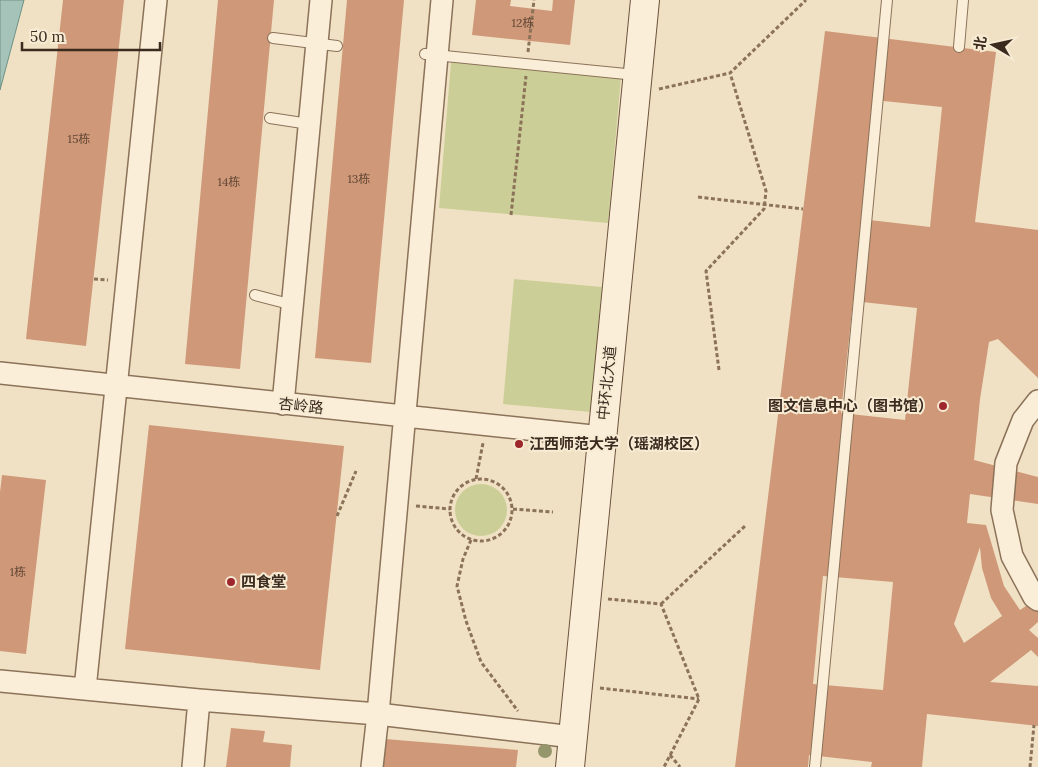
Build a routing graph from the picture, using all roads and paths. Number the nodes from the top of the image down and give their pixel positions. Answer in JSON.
{"nodes":[{"id":1,"x":156,"y":0,"type":"edge"},
{"id":2,"x":321,"y":0,"type":"edge"},
{"id":3,"x":442,"y":0,"type":"edge"},
{"id":4,"x":534,"y":0,"type":"edge"},
{"id":5,"x":645,"y":0,"type":"edge"},
{"id":6,"x":806,"y":0,"type":"edge"},
{"id":7,"x":887,"y":0,"type":"edge"},
{"id":8,"x":963,"y":0,"type":"edge"},
{"id":9,"x":274,"y":38,"type":"dead end"},
{"id":10,"x":327,"y":45,"type":"junction"},
{"id":11,"x":959,"y":47,"type":"dead end"},
{"id":12,"x":431,"y":55,"type":"junction"},
{"id":13,"x":528,"y":58,"type":"dead end"},
{"id":14,"x":527,"y":68,"type":"dead end"},
{"id":15,"x":730,"y":73,"type":"junction"},
{"id":16,"x":637,"y":85,"type":"junction"},
{"id":17,"x":270,"y":118,"type":"dead end"},
{"id":18,"x":309,"y":124,"type":"junction"},
{"id":19,"x":698,"y":197,"type":"dead end"},
{"id":20,"x":764,"y":205,"type":"junction"},
{"id":21,"x":803,"y":209,"type":"dead end"},
{"id":22,"x":511,"y":214,"type":"dead end"},
{"id":23,"x":255,"y":295,"type":"dead end"},
{"id":24,"x":292,"y":305,"type":"junction"},
{"id":25,"x":718,"y":370,"type":"dead end"},
{"id":26,"x":0,"y":373,"type":"edge"},
{"id":27,"x":116,"y":386,"type":"junction"},
{"id":28,"x":1038,"y":401,"type":"edge"},
{"id":29,"x":283,"y":404,"type":"junction"},
{"id":30,"x":404,"y":416,"type":"junction"},
{"id":31,"x":486,"y":425,"type":"junction"},
{"id":32,"x":602,"y":438,"type":"junction"},
{"id":33,"x":356,"y":471,"type":"dead end"},
{"id":34,"x":476,"y":479,"type":"junction"},
{"id":35,"x":396,"y":504,"type":"junction"},
{"id":36,"x":450,"y":509,"type":"junction"},
{"id":37,"x":513,"y":509,"type":"junction"},
{"id":38,"x":553,"y":512,"type":"dead end"},
{"id":39,"x":337,"y":516,"type":"dead end"},
{"id":40,"x":745,"y":526,"type":"dead end"},
{"id":41,"x":471,"y":540,"type":"junction"},
{"id":42,"x":586,"y":597,"type":"junction"},
{"id":43,"x":1038,"y":600,"type":"edge"},
{"id":44,"x":661,"y":604,"type":"junction"},
{"id":45,"x":0,"y":681,"type":"edge"},
{"id":46,"x":578,"y":686,"type":"junction"},
{"id":47,"x":85,"y":689,"type":"junction"},
{"id":48,"x":699,"y":699,"type":"junction"},
{"id":49,"x":199,"y":700,"type":"junction"},
{"id":50,"x":378,"y":714,"type":"junction"},
{"id":51,"x":1034,"y":725,"type":"dead end"},
{"id":52,"x":536,"y":733,"type":"junction"},
{"id":53,"x":573,"y":737,"type":"junction"},
{"id":54,"x":670,"y":755,"type":"junction"},
{"id":55,"x":193,"y":767,"type":"edge"},
{"id":56,"x":372,"y":767,"type":"edge"},
{"id":57,"x":570,"y":767,"type":"edge"},
{"id":58,"x":664,"y":767,"type":"edge"},
{"id":59,"x":680,"y":767,"type":"edge"},
{"id":60,"x":815,"y":767,"type":"edge"},
{"id":61,"x":1030,"y":767,"type":"edge"}],
"edges":[{"from":1,"to":27,"type":"street"},
{"from":2,"to":10,"type":"street"},
{"from":3,"to":12,"type":"street"},
{"from":4,"to":13,"type":"path"},
{"from":5,"to":16,"type":"street","name":"中环北大道"},
{"from":6,"to":15,"type":"path"},
{"from":7,"to":60,"type":"lane"},
{"from":8,"to":11,"type":"lane"},
{"from":9,"to":10,"type":"lane"},
{"from":10,"to":18,"type":"street"},
{"from":12,"to":16,"type":"lane"},
{"from":12,"to":30,"type":"street"},
{"from":14,"to":22,"type":"path"},
{"from":15,"to":16,"type":"path"},
{"from":15,"to":20,"type":"path"},
{"from":16,"to":32,"type":"street","name":"中环北大道"},
{"from":17,"to":18,"type":"lane"},
{"from":18,"to":24,"type":"street"},
{"from":19,"to":20,"type":"path"},
{"from":20,"to":21,"type":"path"},
{"from":20,"to":25,"type":"path"},
{"from":23,"to":24,"type":"lane"},
{"from":24,"to":29,"type":"street"},
{"from":26,"to":27,"type":"street","name":"杏岭路"},
{"from":27,"to":29,"type":"street","name":"杏岭路"},
{"from":27,"to":47,"type":"street"},
{"from":28,"to":43,"type":"street"},
{"from":29,"to":30,"type":"street","name":"杏岭路"},
{"from":30,"to":31,"type":"street","name":"杏岭路"},
{"from":30,"to":35,"type":"street"},
{"from":31,"to":32,"type":"street","name":"杏岭路"},
{"from":31,"to":34,"type":"path"},
{"from":32,"to":42,"type":"street","name":"中环北大道"},
{"from":33,"to":39,"type":"path"},
{"from":34,"to":36,"type":"path"},
{"from":34,"to":37,"type":"path"},
{"from":35,"to":36,"type":"path"},
{"from":35,"to":50,"type":"street"},
{"from":36,"to":41,"type":"path"},
{"from":37,"to":38,"type":"path"},
{"from":37,"to":41,"type":"path"},
{"from":40,"to":44,"type":"path"},
{"from":41,"to":52,"type":"path"},
{"from":42,"to":44,"type":"path"},
{"from":42,"to":46,"type":"street","name":"中环北大道"},
{"from":44,"to":48,"type":"path"},
{"from":45,"to":47,"type":"street"},
{"from":46,"to":48,"type":"path"},
{"from":46,"to":53,"type":"street","name":"中环北大道"},
{"from":47,"to":49,"type":"street"},
{"from":48,"to":54,"type":"path"},
{"from":49,"to":50,"type":"street"},
{"from":49,"to":55,"type":"street"},
{"from":50,"to":52,"type":"street"},
{"from":50,"to":56,"type":"street"},
{"from":51,"to":61,"type":"path"},
{"from":52,"to":53,"type":"street"},
{"from":53,"to":57,"type":"street","name":"中环北大道"},
{"from":54,"to":58,"type":"path"},
{"from":54,"to":59,"type":"path"}]}
